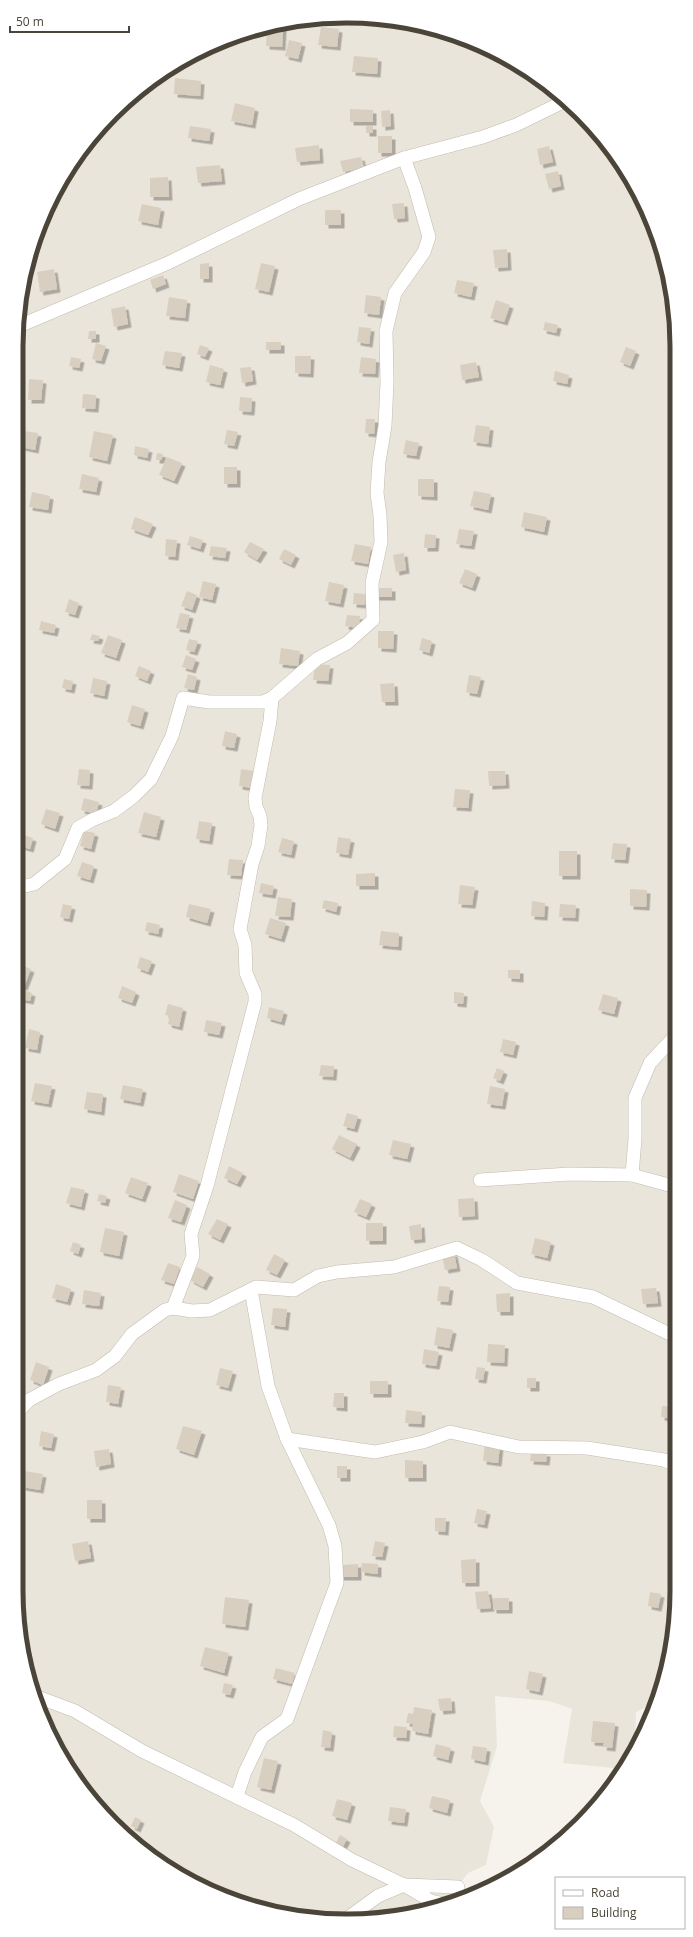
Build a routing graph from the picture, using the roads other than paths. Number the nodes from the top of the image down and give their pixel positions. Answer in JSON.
{"nodes":[{"id":1,"x":560,"y":103,"type":"edge"},
{"id":2,"x":404,"y":158,"type":"junction"},
{"id":3,"x":24,"y":324,"type":"edge"},
{"id":4,"x":272,"y":698,"type":"junction"},
{"id":5,"x":23,"y":886,"type":"edge"},
{"id":6,"x":670,"y":1041,"type":"edge"},
{"id":7,"x":632,"y":1175,"type":"junction"},
{"id":8,"x":480,"y":1180,"type":"dead end"},
{"id":9,"x":670,"y":1185,"type":"edge"},
{"id":10,"x":251,"y":1290,"type":"junction"},
{"id":11,"x":173,"y":1308,"type":"junction"},
{"id":12,"x":670,"y":1334,"type":"edge"},
{"id":13,"x":23,"y":1406,"type":"edge"},
{"id":14,"x":287,"y":1439,"type":"junction"},
{"id":15,"x":670,"y":1463,"type":"edge"},
{"id":16,"x":42,"y":1699,"type":"edge"},
{"id":17,"x":237,"y":1796,"type":"junction"},
{"id":18,"x":404,"y":1885,"type":"junction"},
{"id":19,"x":458,"y":1887,"type":"dead end"},
{"id":20,"x":434,"y":1902,"type":"edge"},
{"id":21,"x":354,"y":1914,"type":"edge"}],
"edges":[{"from":1,"to":2,"type":"street"},
{"from":2,"to":3,"type":"street"},
{"from":2,"to":4,"type":"street"},
{"from":4,"to":5,"type":"street"},
{"from":4,"to":11,"type":"street"},
{"from":6,"to":7,"type":"street"},
{"from":7,"to":8,"type":"street"},
{"from":7,"to":9,"type":"street"},
{"from":10,"to":11,"type":"street"},
{"from":10,"to":12,"type":"street"},
{"from":10,"to":14,"type":"street"},
{"from":11,"to":13,"type":"street"},
{"from":14,"to":15,"type":"street"},
{"from":14,"to":17,"type":"street"},
{"from":16,"to":17,"type":"street"},
{"from":17,"to":18,"type":"street"},
{"from":18,"to":19,"type":"street"},
{"from":18,"to":20,"type":"street"},
{"from":18,"to":21,"type":"street"}]}
